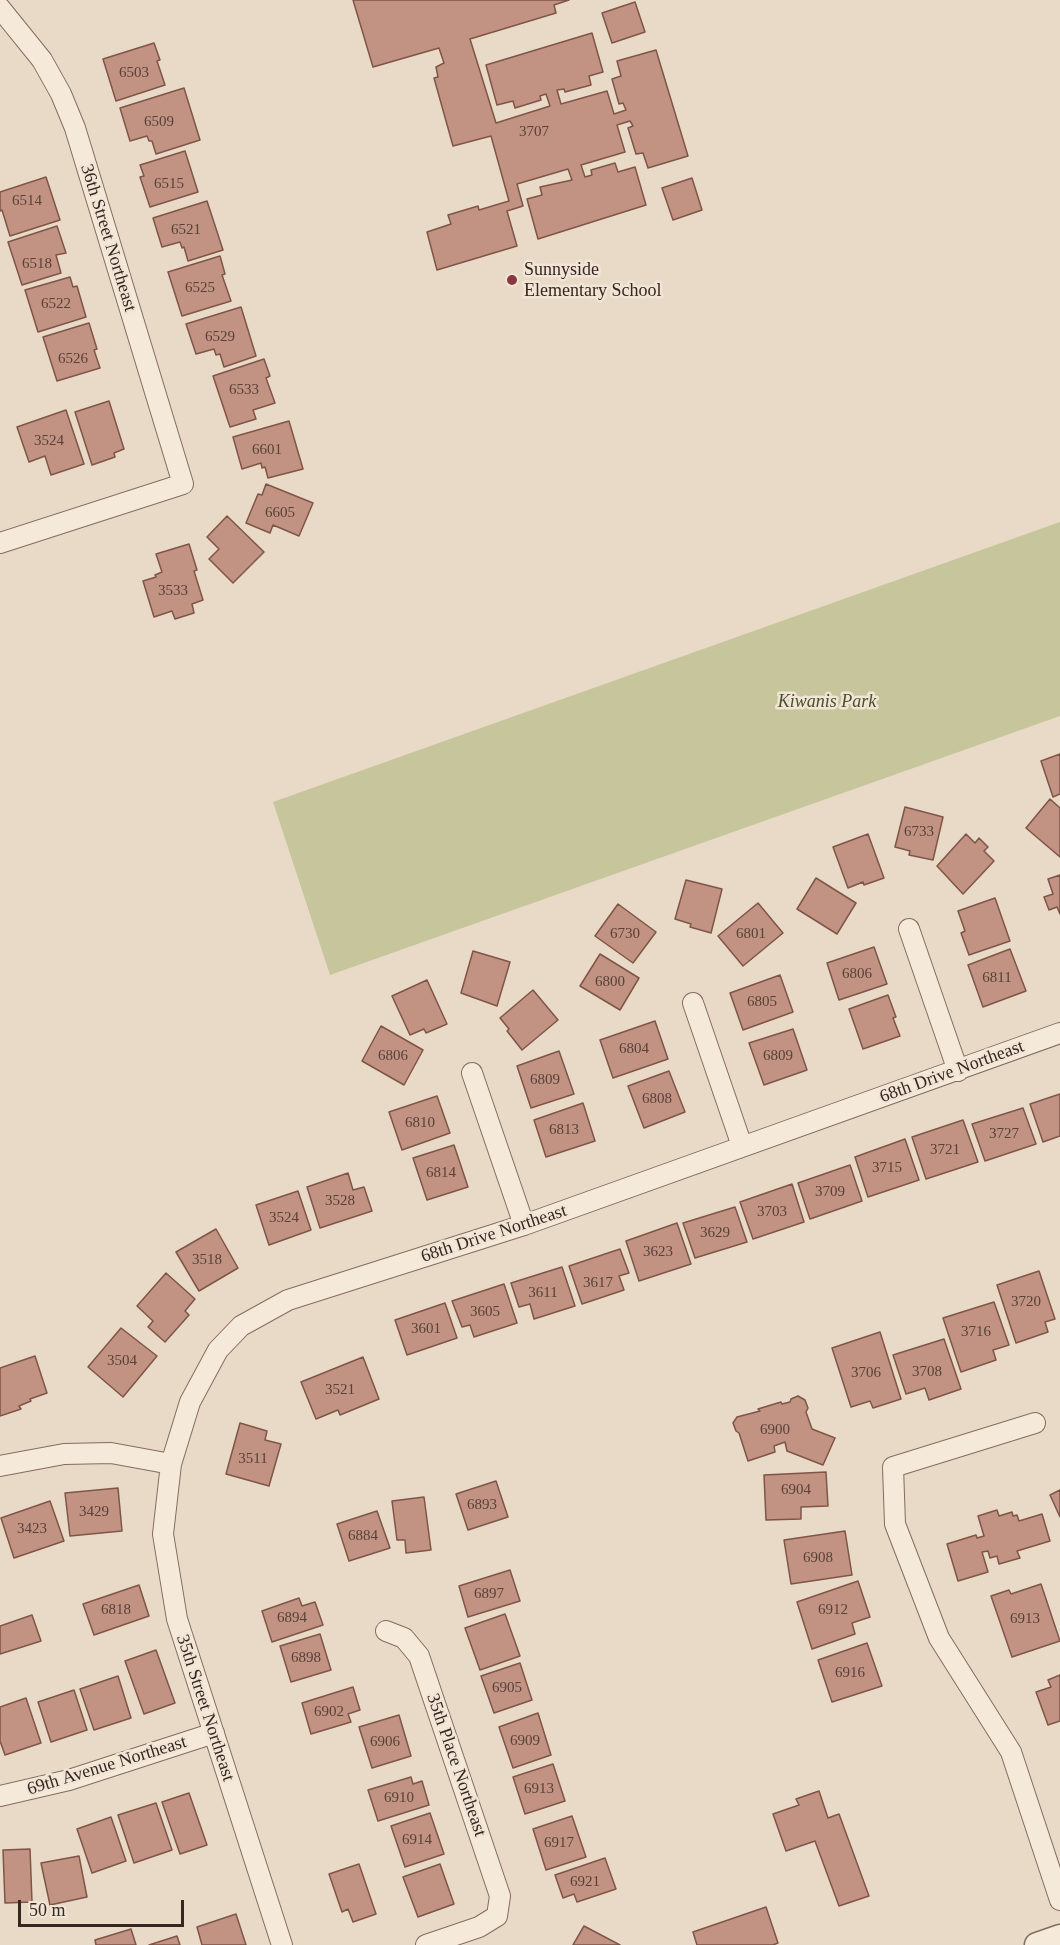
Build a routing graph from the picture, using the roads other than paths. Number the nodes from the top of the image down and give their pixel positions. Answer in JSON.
{"nodes":[{"id":1,"x":0,"y":8,"type":"edge"},
{"id":2,"x":0,"y":543,"type":"edge"},
{"id":3,"x":909,"y":929,"type":"dead end"},
{"id":4,"x":693,"y":1003,"type":"dead end"},
{"id":5,"x":1060,"y":1033,"type":"edge"},
{"id":6,"x":958,"y":1071,"type":"junction"},
{"id":7,"x":472,"y":1073,"type":"dead end"},
{"id":8,"x":742,"y":1146,"type":"junction"},
{"id":9,"x":524,"y":1226,"type":"junction"},
{"id":10,"x":1035,"y":1423,"type":"dead end"},
{"id":11,"x":171,"y":1464,"type":"junction"},
{"id":12,"x":0,"y":1466,"type":"edge"},
{"id":13,"x":386,"y":1631,"type":"dead end"},
{"id":14,"x":214,"y":1733,"type":"junction"},
{"id":15,"x":0,"y":1796,"type":"edge"},
{"id":16,"x":1060,"y":1900,"type":"edge"},
{"id":17,"x":1060,"y":1937,"type":"edge"},
{"id":18,"x":282,"y":1945,"type":"edge"},
{"id":19,"x":426,"y":1945,"type":"edge"},
{"id":20,"x":1037,"y":1945,"type":"edge"}],
"edges":[{"from":1,"to":2,"type":"street","name":"36th Street Northeast"},
{"from":3,"to":6,"type":"street"},
{"from":4,"to":8,"type":"street"},
{"from":5,"to":6,"type":"street","name":"68th Drive Northeast"},
{"from":6,"to":8,"type":"street","name":"68th Drive Northeast"},
{"from":7,"to":9,"type":"street"},
{"from":8,"to":9,"type":"street","name":"68th Drive Northeast"},
{"from":9,"to":11,"type":"street","name":"68th Drive Northeast"},
{"from":10,"to":16,"type":"street"},
{"from":11,"to":12,"type":"street"},
{"from":11,"to":14,"type":"street","name":"35th Street Northeast"},
{"from":13,"to":19,"type":"street","name":"35th Place Northeast"},
{"from":14,"to":15,"type":"street","name":"69th Avenue Northeast"},
{"from":14,"to":18,"type":"street","name":"35th Street Northeast"},
{"from":17,"to":20,"type":"street"}]}
